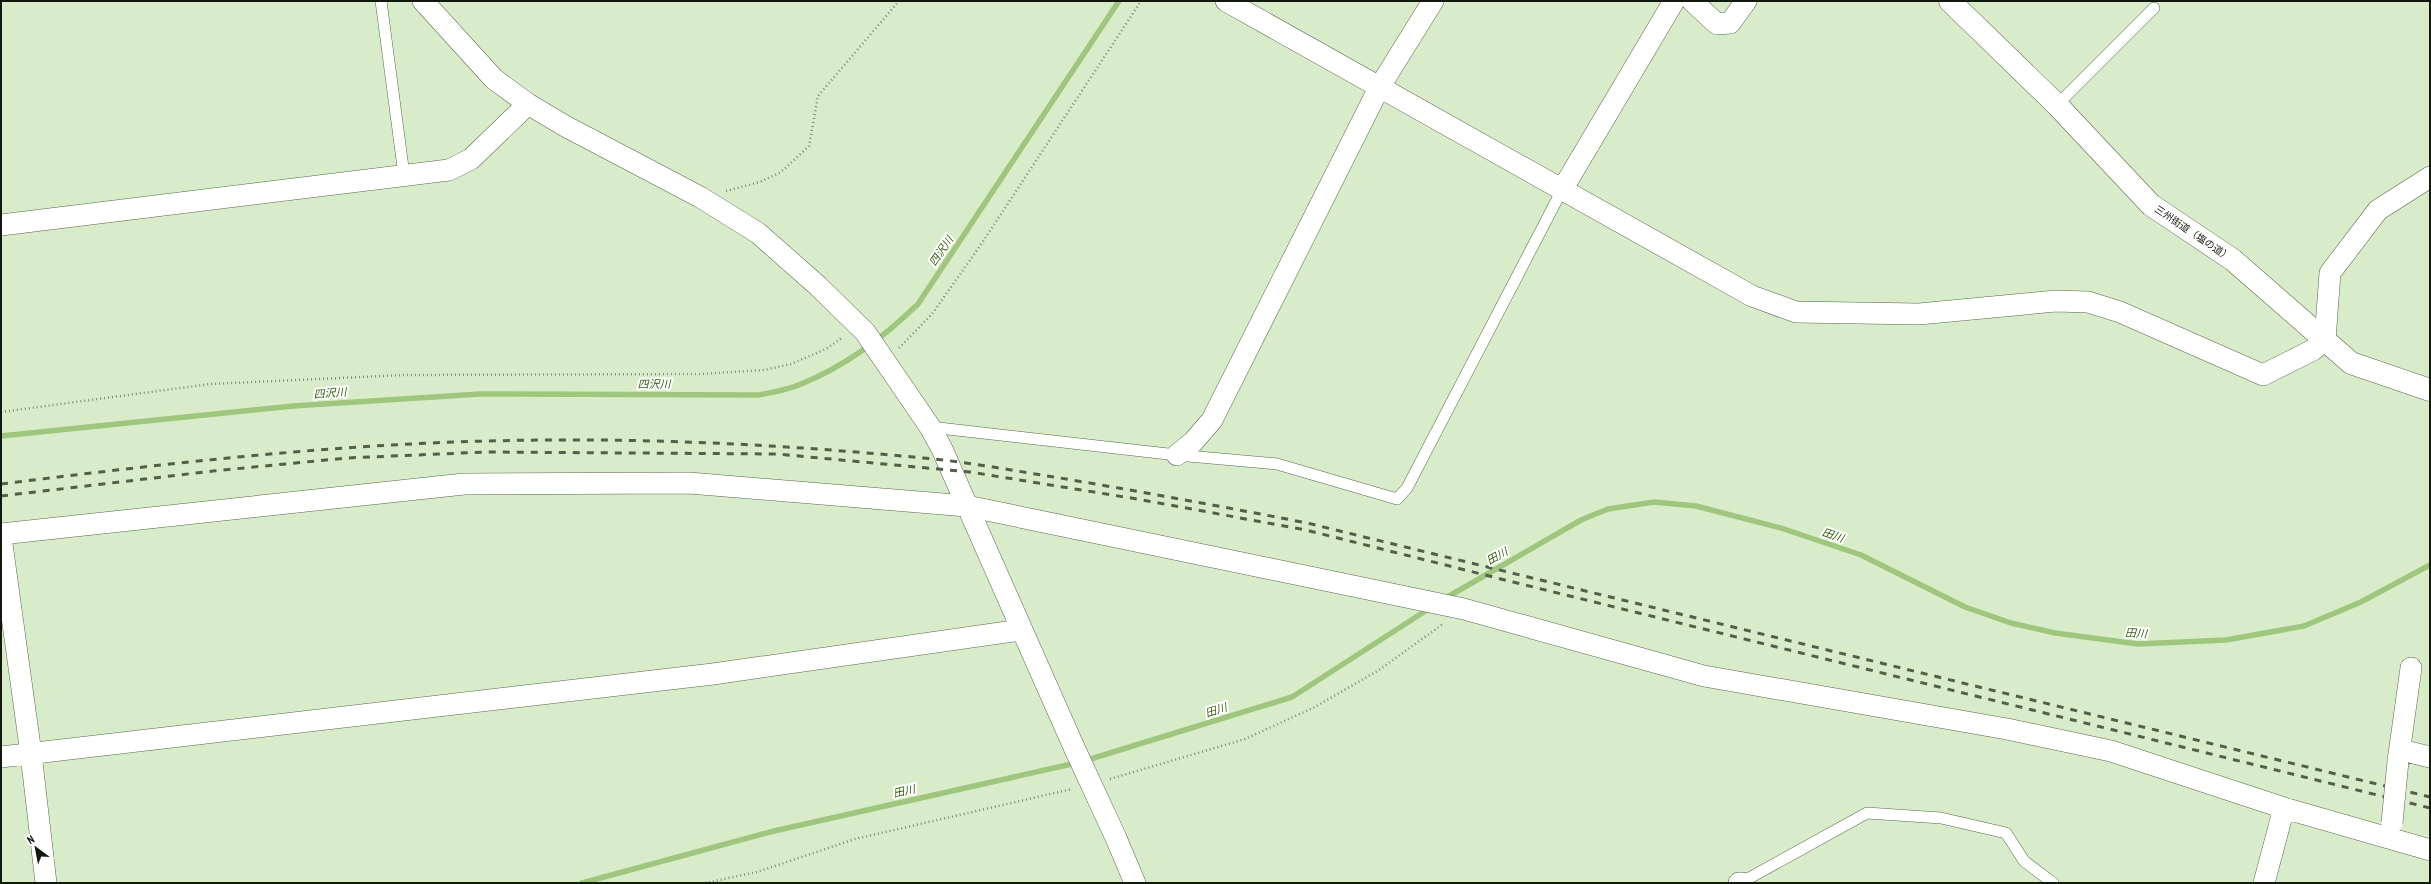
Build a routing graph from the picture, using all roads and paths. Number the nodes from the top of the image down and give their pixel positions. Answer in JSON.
{"nodes":[{"id":1,"x":381,"y":1,"type":"edge"},
{"id":2,"x":423,"y":1,"type":"edge"},
{"id":3,"x":899,"y":1,"type":"edge"},
{"id":4,"x":1141,"y":1,"type":"edge"},
{"id":5,"x":1226,"y":1,"type":"edge"},
{"id":6,"x":1433,"y":1,"type":"edge"},
{"id":7,"x":1674,"y":1,"type":"edge"},
{"id":8,"x":1692,"y":1,"type":"edge"},
{"id":9,"x":1746,"y":1,"type":"edge"},
{"id":10,"x":1950,"y":1,"type":"edge"},
{"id":11,"x":2154,"y":8,"type":"dead end"},
{"id":12,"x":1380,"y":88,"type":"junction"},
{"id":13,"x":528,"y":104,"type":"junction"},
{"id":14,"x":2057,"y":105,"type":"junction"},
{"id":15,"x":404,"y":175,"type":"junction"},
{"id":16,"x":2430,"y":177,"type":"edge"},
{"id":17,"x":1562,"y":190,"type":"junction"},
{"id":18,"x":700,"y":198,"type":"junction"},
{"id":19,"x":1,"y":225,"type":"edge"},
{"id":20,"x":862,"y":329,"type":"junction"},
{"id":21,"x":2325,"y":340,"type":"junction"},
{"id":22,"x":884,"y":358,"type":"junction"},
{"id":23,"x":2430,"y":390,"type":"edge"},
{"id":24,"x":1,"y":412,"type":"edge"},
{"id":25,"x":930,"y":427,"type":"junction"},
{"id":26,"x":1177,"y":455,"type":"junction"},
{"id":27,"x":967,"y":506,"type":"junction"},
{"id":28,"x":1,"y":534,"type":"edge"},
{"id":29,"x":1,"y":537,"type":"edge"},
{"id":30,"x":1456,"y":608,"type":"junction"},
{"id":31,"x":1021,"y":630,"type":"junction"},
{"id":32,"x":2411,"y":668,"type":"dead end"},
{"id":33,"x":31,"y":754,"type":"junction"},
{"id":34,"x":2399,"y":756,"type":"junction"},
{"id":35,"x":2430,"y":757,"type":"edge"},
{"id":36,"x":1,"y":758,"type":"edge"},
{"id":37,"x":1089,"y":781,"type":"junction"},
{"id":38,"x":2284,"y":808,"type":"junction"},
{"id":39,"x":2391,"y":831,"type":"junction"},
{"id":40,"x":2430,"y":850,"type":"edge"},
{"id":41,"x":46,"y":883,"type":"edge"},
{"id":42,"x":705,"y":883,"type":"edge"},
{"id":43,"x":1135,"y":883,"type":"edge"},
{"id":44,"x":1741,"y":883,"type":"edge"},
{"id":45,"x":2053,"y":883,"type":"edge"},
{"id":46,"x":2264,"y":883,"type":"edge"}],
"edges":[{"from":1,"to":15,"type":"lane"},
{"from":2,"to":13,"type":"street"},
{"from":3,"to":18,"type":"path"},
{"from":4,"to":22,"type":"path"},
{"from":5,"to":12,"type":"street"},
{"from":6,"to":12,"type":"street"},
{"from":7,"to":17,"type":"street"},
{"from":8,"to":9,"type":"street"},
{"from":10,"to":14,"type":"street","name":"三州街道（塩の道）"},
{"from":11,"to":14,"type":"lane"},
{"from":12,"to":17,"type":"street"},
{"from":12,"to":26,"type":"street"},
{"from":13,"to":15,"type":"street"},
{"from":13,"to":18,"type":"street"},
{"from":14,"to":21,"type":"street","name":"三州街道（塩の道）"},
{"from":15,"to":19,"type":"street"},
{"from":16,"to":21,"type":"street"},
{"from":17,"to":21,"type":"street"},
{"from":17,"to":26,"type":"lane"},
{"from":18,"to":20,"type":"street"},
{"from":20,"to":22,"type":"street"},
{"from":20,"to":24,"type":"path"},
{"from":21,"to":23,"type":"street","name":"三州街道（塩の道）"},
{"from":22,"to":25,"type":"street"},
{"from":25,"to":26,"type":"lane"},
{"from":25,"to":27,"type":"street"},
{"from":27,"to":28,"type":"street"},
{"from":27,"to":30,"type":"street"},
{"from":27,"to":31,"type":"street"},
{"from":29,"to":33,"type":"street"},
{"from":30,"to":37,"type":"path"},
{"from":30,"to":38,"type":"street"},
{"from":31,"to":33,"type":"street"},
{"from":31,"to":37,"type":"street"},
{"from":32,"to":34,"type":"street"},
{"from":33,"to":36,"type":"street"},
{"from":33,"to":41,"type":"street"},
{"from":34,"to":35,"type":"street"},
{"from":34,"to":39,"type":"street","bridge":true},
{"from":37,"to":42,"type":"path"},
{"from":37,"to":43,"type":"street"},
{"from":38,"to":39,"type":"street"},
{"from":38,"to":46,"type":"street"},
{"from":39,"to":40,"type":"street"},
{"from":44,"to":45,"type":"lane"}]}
